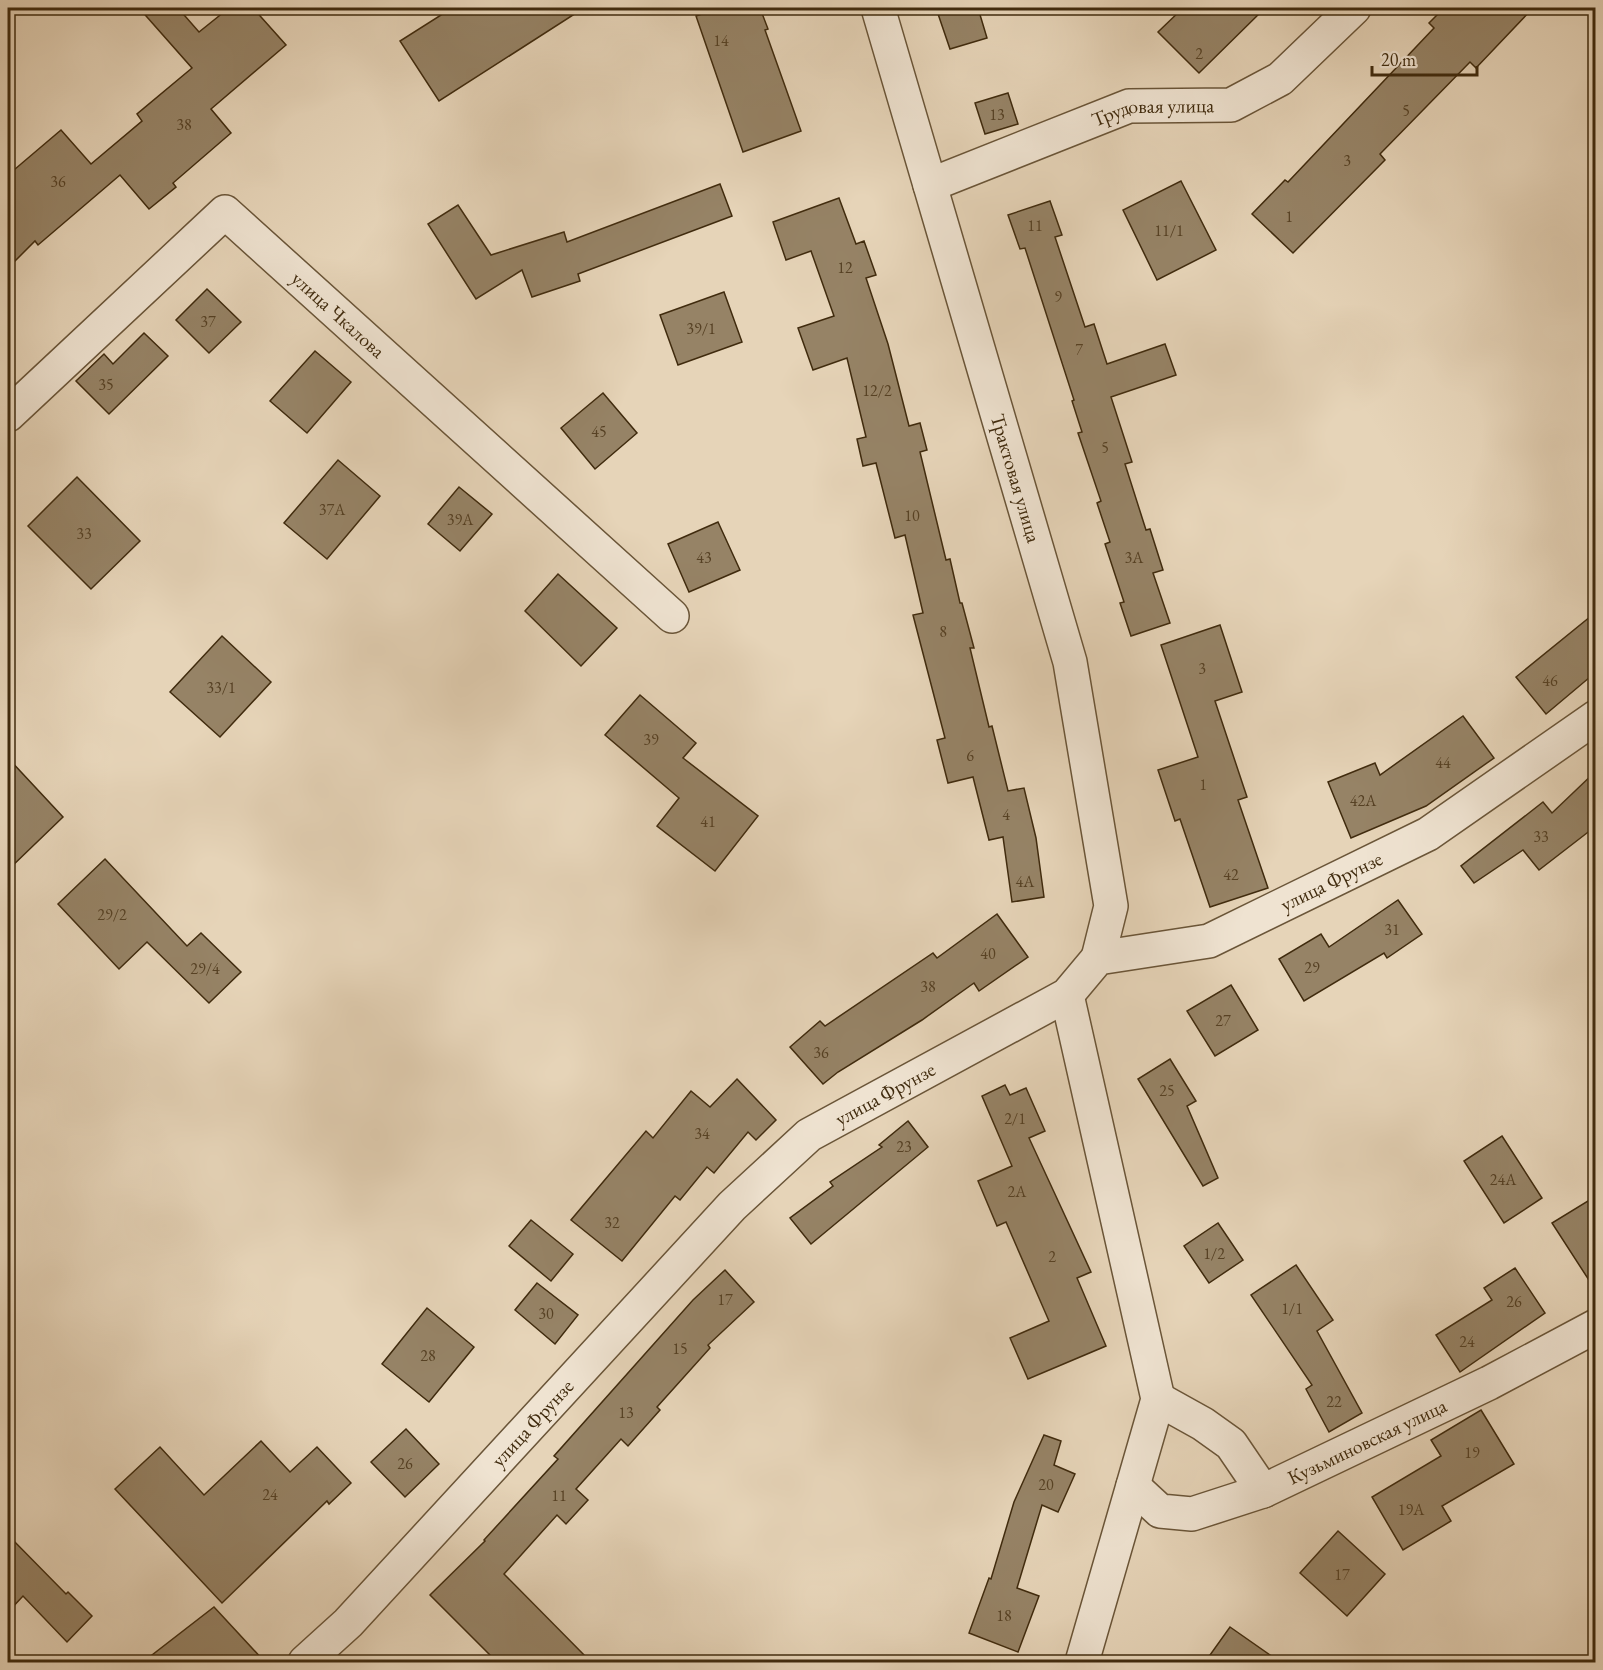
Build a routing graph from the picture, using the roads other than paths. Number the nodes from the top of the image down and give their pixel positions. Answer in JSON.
{"nodes":[{"id":1,"x":878,"y":8,"type":"edge"},
{"id":2,"x":1354,"y":8,"type":"edge"},
{"id":3,"x":930,"y":185,"type":"junction"},
{"id":4,"x":8,"y":415,"type":"edge"},
{"id":5,"x":672,"y":616,"type":"dead end"},
{"id":6,"x":1596,"y":717,"type":"edge"},
{"id":7,"x":1098,"y":958,"type":"junction"},
{"id":8,"x":1067,"y":995,"type":"junction"},
{"id":9,"x":1596,"y":1326,"type":"edge"},
{"id":10,"x":1158,"y":1399,"type":"junction"},
{"id":11,"x":1133,"y":1486,"type":"junction"},
{"id":12,"x":1263,"y":1491,"type":"junction"},
{"id":13,"x":305,"y":1662,"type":"edge"},
{"id":14,"x":1082,"y":1662,"type":"edge"}],
"edges":[{"from":1,"to":3,"type":"street","name":"Трактовая улица"},
{"from":2,"to":3,"type":"street","name":"Трудовая улица"},
{"from":3,"to":7,"type":"street","name":"Трактовая улица"},
{"from":4,"to":5,"type":"street","name":"улица Чкалова"},
{"from":6,"to":7,"type":"street","name":"улица Фрунзе"},
{"from":7,"to":8,"type":"street","name":"улица Фрунзе"},
{"from":8,"to":10,"type":"street"},
{"from":8,"to":13,"type":"street","name":"улица Фрунзе"},
{"from":9,"to":12,"type":"street","name":"Кузьминовская улица"},
{"from":10,"to":11,"type":"street"},
{"from":10,"to":12,"type":"street","name":"Кузьминовская улица"},
{"from":11,"to":12,"type":"street"},
{"from":11,"to":14,"type":"street"}]}
